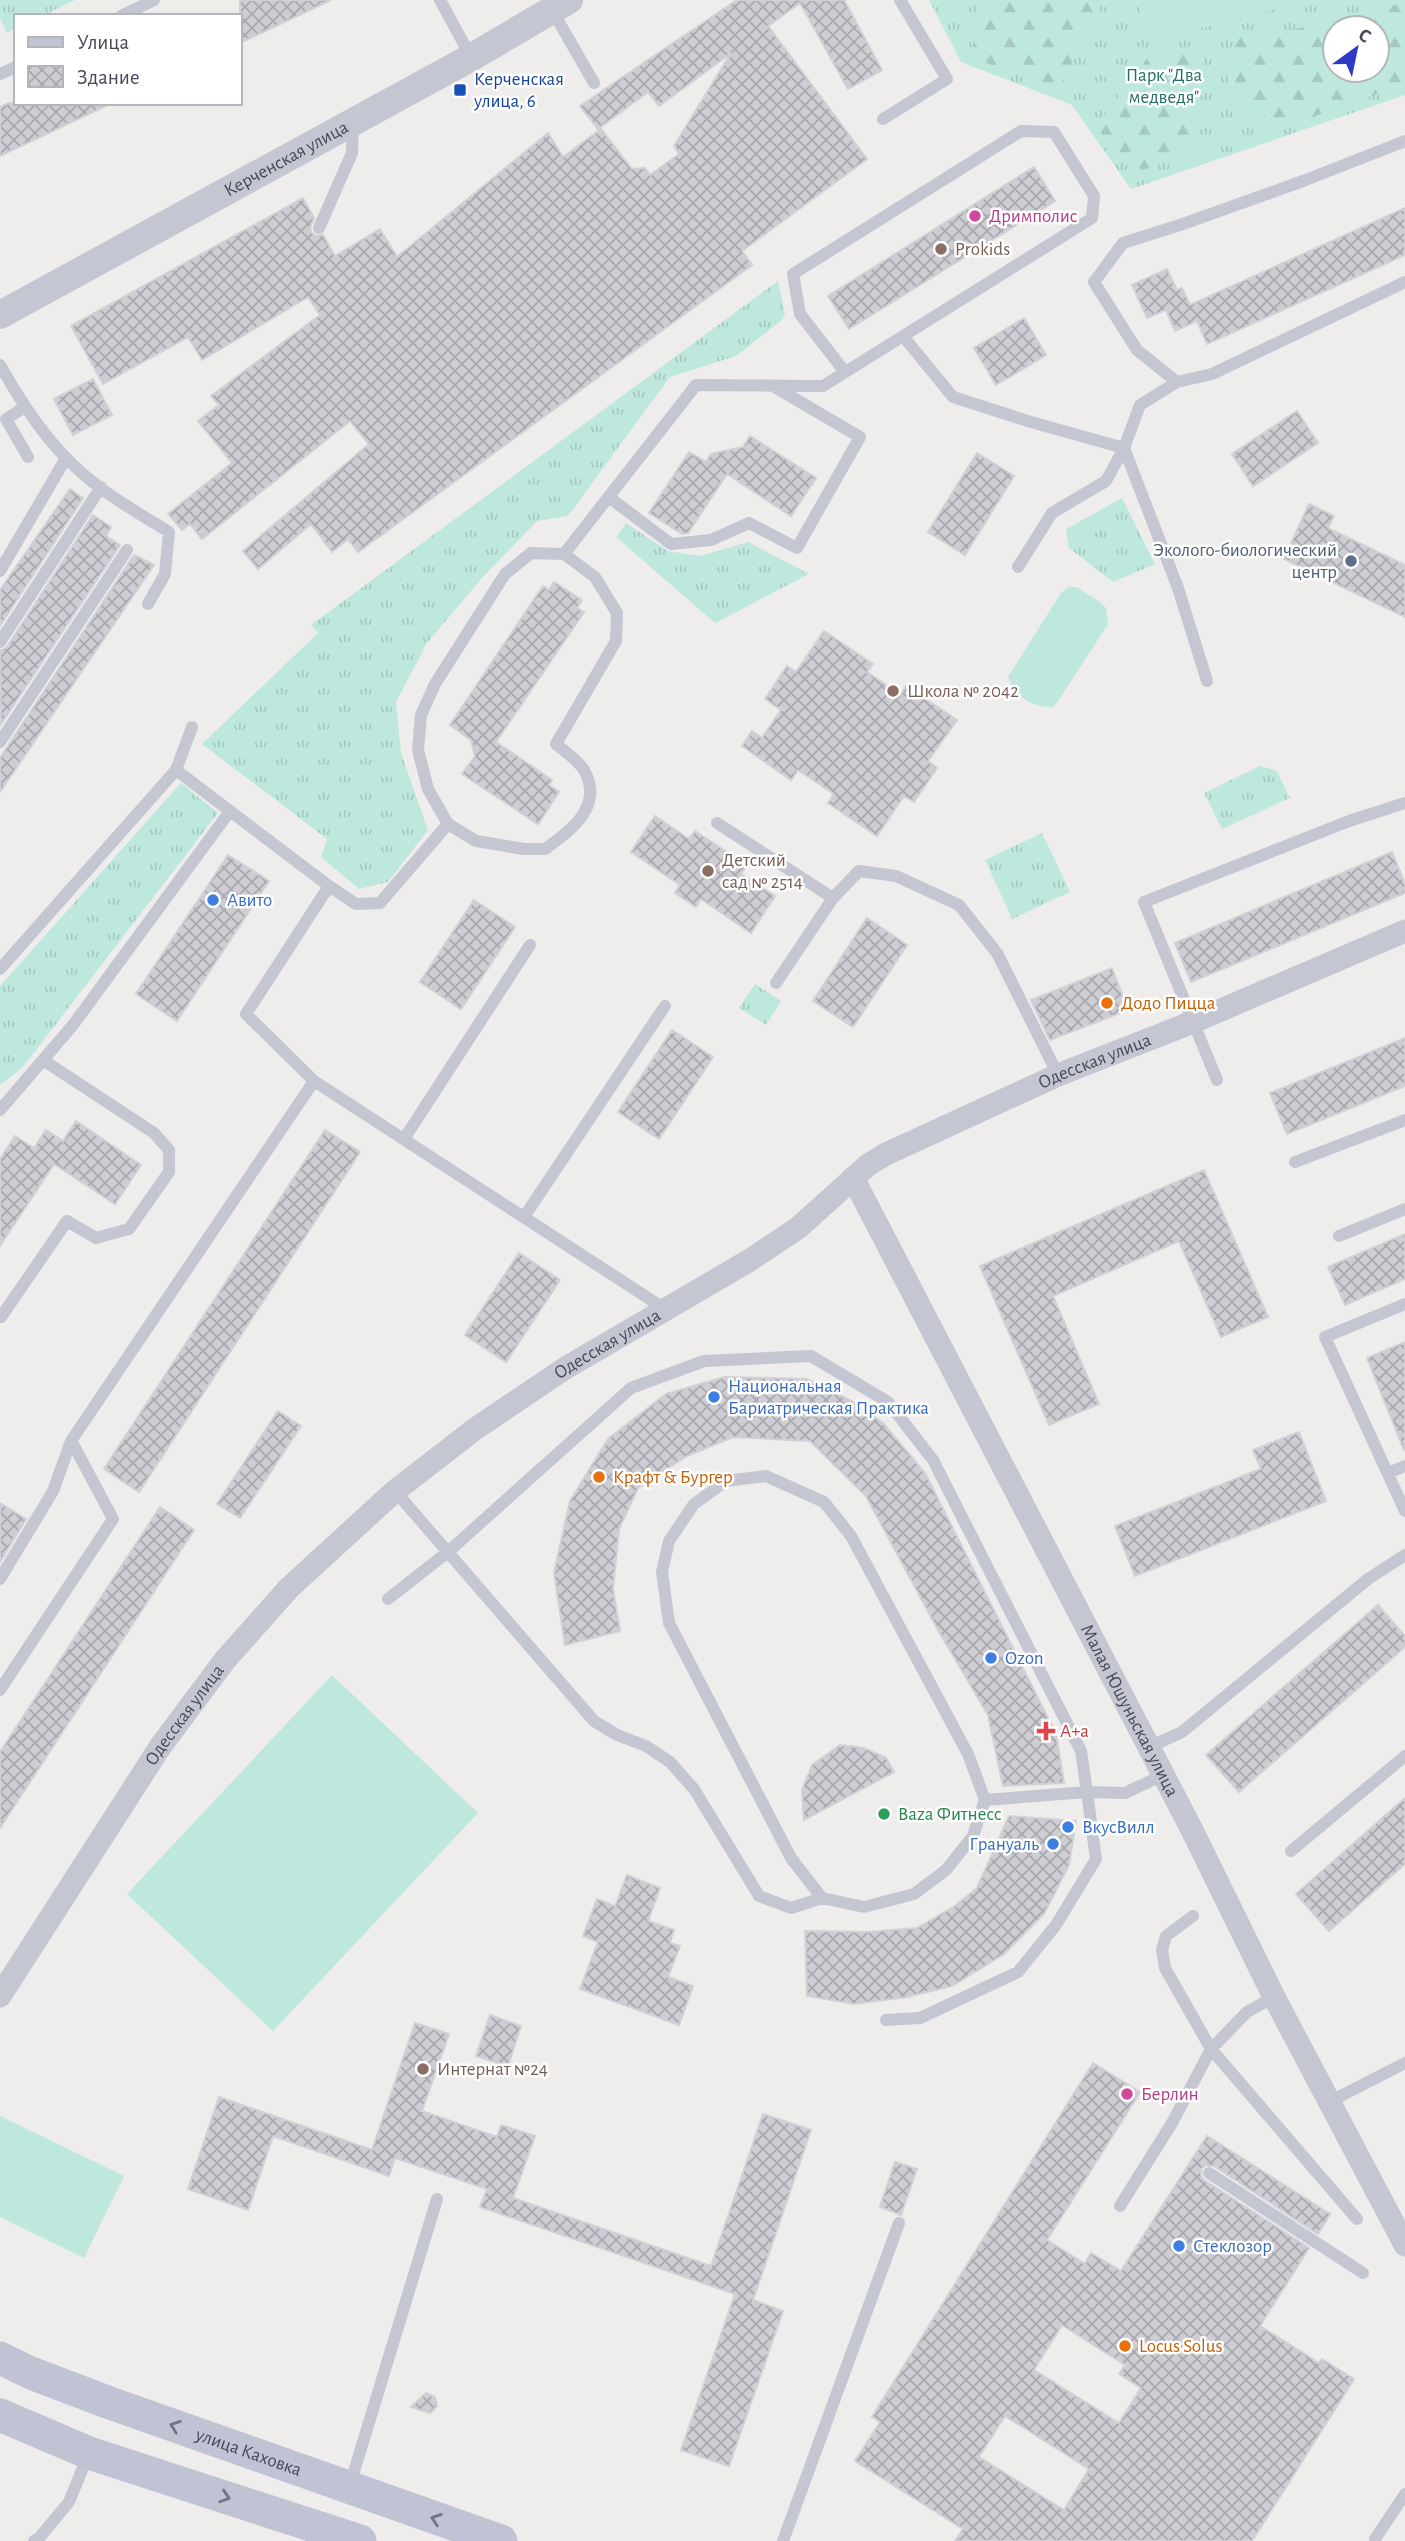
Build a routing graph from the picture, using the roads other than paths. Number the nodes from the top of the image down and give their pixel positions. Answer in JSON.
{"nodes":[{"id":1,"x":154,"y":0,"type":"edge"},
{"id":2,"x":440,"y":0,"type":"edge"},
{"id":3,"x":900,"y":0,"type":"edge"},
{"id":4,"x":561,"y":5,"type":"edge"},
{"id":5,"x":125,"y":14,"type":"edge"},
{"id":6,"x":472,"y":57,"type":"junction"},
{"id":7,"x":594,"y":83,"type":"dead end"},
{"id":8,"x":883,"y":119,"type":"dead end"},
{"id":9,"x":353,"y":122,"type":"junction"},
{"id":10,"x":1405,"y":141,"type":"edge"},
{"id":11,"x":319,"y":228,"type":"dead end"},
{"id":12,"x":1405,"y":282,"type":"edge"},
{"id":13,"x":0,"y":316,"type":"edge"},
{"id":14,"x":903,"y":336,"type":"junction"},
{"id":15,"x":0,"y":365,"type":"edge"},
{"id":16,"x":845,"y":372,"type":"junction"},
{"id":17,"x":1177,"y":382,"type":"junction"},
{"id":18,"x":772,"y":386,"type":"junction"},
{"id":19,"x":25,"y":407,"type":"junction"},
{"id":20,"x":1124,"y":448,"type":"junction"},
{"id":21,"x":28,"y":457,"type":"dead end"},
{"id":22,"x":66,"y":458,"type":"junction"},
{"id":23,"x":101,"y":487,"type":"junction"},
{"id":24,"x":610,"y":498,"type":"junction"},
{"id":25,"x":127,"y":550,"type":"dead end"},
{"id":26,"x":564,"y":554,"type":"junction"},
{"id":27,"x":1018,"y":567,"type":"dead end"},
{"id":28,"x":0,"y":571,"type":"edge"},
{"id":29,"x":148,"y":604,"type":"dead end"},
{"id":30,"x":0,"y":642,"type":"edge"},
{"id":31,"x":1207,"y":681,"type":"dead end"},
{"id":32,"x":192,"y":727,"type":"dead end"},
{"id":33,"x":0,"y":742,"type":"edge"},
{"id":34,"x":176,"y":770,"type":"junction"},
{"id":35,"x":1405,"y":803,"type":"edge"},
{"id":36,"x":230,"y":811,"type":"junction"},
{"id":37,"x":717,"y":823,"type":"dead end"},
{"id":38,"x":448,"y":824,"type":"junction"},
{"id":39,"x":329,"y":886,"type":"junction"},
{"id":40,"x":833,"y":898,"type":"junction"},
{"id":41,"x":1405,"y":931,"type":"edge"},
{"id":42,"x":530,"y":945,"type":"dead end"},
{"id":43,"x":0,"y":969,"type":"edge"},
{"id":44,"x":776,"y":983,"type":"dead end"},
{"id":45,"x":665,"y":1006,"type":"dead end"},
{"id":46,"x":1193,"y":1022,"type":"junction"},
{"id":47,"x":43,"y":1060,"type":"junction"},
{"id":48,"x":1058,"y":1075,"type":"junction"},
{"id":49,"x":1217,"y":1080,"type":"dead end"},
{"id":50,"x":314,"y":1081,"type":"junction"},
{"id":51,"x":0,"y":1110,"type":"edge"},
{"id":52,"x":1405,"y":1120,"type":"edge"},
{"id":53,"x":404,"y":1139,"type":"junction"},
{"id":54,"x":1295,"y":1162,"type":"dead end"},
{"id":55,"x":853,"y":1178,"type":"junction"},
{"id":56,"x":1405,"y":1209,"type":"edge"},
{"id":57,"x":524,"y":1217,"type":"junction"},
{"id":58,"x":1339,"y":1237,"type":"dead end"},
{"id":59,"x":1405,"y":1304,"type":"edge"},
{"id":60,"x":665,"y":1309,"type":"junction"},
{"id":61,"x":1,"y":1317,"type":"edge"},
{"id":62,"x":72,"y":1442,"type":"junction"},
{"id":63,"x":1405,"y":1466,"type":"edge"},
{"id":64,"x":1388,"y":1473,"type":"junction"},
{"id":65,"x":396,"y":1491,"type":"junction"},
{"id":66,"x":1405,"y":1511,"type":"edge"},
{"id":67,"x":449,"y":1551,"type":"junction"},
{"id":68,"x":1405,"y":1555,"type":"edge"},
{"id":69,"x":0,"y":1579,"type":"edge"},
{"id":70,"x":388,"y":1599,"type":"dead end"},
{"id":71,"x":0,"y":1690,"type":"edge"},
{"id":72,"x":1149,"y":1747,"type":"junction"},
{"id":73,"x":1405,"y":1756,"type":"edge"},
{"id":74,"x":1163,"y":1775,"type":"junction"},
{"id":75,"x":1087,"y":1792,"type":"junction"},
{"id":76,"x":985,"y":1800,"type":"junction"},
{"id":77,"x":1291,"y":1851,"type":"dead end"},
{"id":78,"x":822,"y":1898,"type":"junction"},
{"id":79,"x":1193,"y":1916,"type":"dead end"},
{"id":80,"x":0,"y":1996,"type":"edge"},
{"id":81,"x":1274,"y":1997,"type":"junction"},
{"id":82,"x":886,"y":2020,"type":"dead end"},
{"id":83,"x":1211,"y":2049,"type":"junction"},
{"id":84,"x":1405,"y":2063,"type":"edge"},
{"id":85,"x":1329,"y":2102,"type":"junction"},
{"id":86,"x":1209,"y":2174,"type":"dead end"},
{"id":87,"x":437,"y":2199,"type":"dead end"},
{"id":88,"x":1120,"y":2206,"type":"dead end"},
{"id":89,"x":1357,"y":2219,"type":"dead end"},
{"id":90,"x":899,"y":2223,"type":"dead end"},
{"id":91,"x":1405,"y":2245,"type":"edge"},
{"id":92,"x":1363,"y":2273,"type":"dead end"},
{"id":93,"x":0,"y":2358,"type":"edge"},
{"id":94,"x":0,"y":2415,"type":"edge"},
{"id":95,"x":89,"y":2453,"type":"junction"},
{"id":96,"x":349,"y":2488,"type":"junction"},
{"id":97,"x":1405,"y":2494,"type":"edge"},
{"id":98,"x":349,"y":2539,"type":"edge"},
{"id":99,"x":1375,"y":2539,"type":"dead end"},
{"id":100,"x":34,"y":2541,"type":"edge"},
{"id":101,"x":500,"y":2541,"type":"edge"},
{"id":102,"x":783,"y":2541,"type":"edge"}],
"edges":[{"from":1,"to":5,"type":"lane"},
{"from":2,"to":6,"type":"lane"},
{"from":3,"to":8,"type":"lane"},
{"from":4,"to":6,"type":"street","name":"Керченская улица"},
{"from":4,"to":7,"type":"lane"},
{"from":6,"to":9,"type":"street","name":"Керченская улица"},
{"from":9,"to":11,"type":"lane"},
{"from":9,"to":13,"type":"street","name":"Керченская улица"},
{"from":10,"to":17,"type":"lane"},
{"from":12,"to":17,"type":"lane"},
{"from":14,"to":16,"type":"lane"},
{"from":14,"to":16,"type":"lane"},
{"from":14,"to":20,"type":"lane"},
{"from":15,"to":19,"type":"lane"},
{"from":16,"to":18,"type":"lane"},
{"from":17,"to":20,"type":"lane"},
{"from":18,"to":24,"type":"lane"},
{"from":18,"to":24,"type":"lane"},
{"from":19,"to":21,"type":"lane"},
{"from":19,"to":22,"type":"lane"},
{"from":20,"to":27,"type":"lane"},
{"from":20,"to":31,"type":"lane"},
{"from":22,"to":23,"type":"lane"},
{"from":22,"to":28,"type":"lane"},
{"from":23,"to":29,"type":"lane"},
{"from":23,"to":30,"type":"lane"},
{"from":24,"to":26,"type":"lane"},
{"from":25,"to":33,"type":"lane"},
{"from":26,"to":38,"type":"lane"},
{"from":26,"to":38,"type":"lane"},
{"from":32,"to":34,"type":"lane"},
{"from":34,"to":36,"type":"lane"},
{"from":34,"to":43,"type":"lane"},
{"from":35,"to":46,"type":"lane"},
{"from":36,"to":39,"type":"lane"},
{"from":36,"to":47,"type":"lane"},
{"from":37,"to":40,"type":"lane"},
{"from":38,"to":39,"type":"lane"},
{"from":39,"to":50,"type":"lane"},
{"from":40,"to":44,"type":"lane"},
{"from":40,"to":48,"type":"lane"},
{"from":41,"to":46,"type":"street","name":"Одесская улица"},
{"from":42,"to":53,"type":"lane"},
{"from":45,"to":57,"type":"lane"},
{"from":46,"to":48,"type":"street","name":"Одесская улица"},
{"from":46,"to":49,"type":"lane"},
{"from":47,"to":51,"type":"lane"},
{"from":47,"to":61,"type":"lane"},
{"from":48,"to":55,"type":"street","name":"Одесская улица"},
{"from":50,"to":53,"type":"lane"},
{"from":50,"to":62,"type":"lane"},
{"from":52,"to":54,"type":"lane"},
{"from":53,"to":57,"type":"lane"},
{"from":55,"to":60,"type":"street","name":"Одесская улица"},
{"from":55,"to":72,"type":"street","name":"Малая Юшуньская улица"},
{"from":56,"to":58,"type":"lane"},
{"from":57,"to":60,"type":"lane"},
{"from":59,"to":64,"type":"lane"},
{"from":60,"to":65,"type":"street","name":"Одесская улица"},
{"from":62,"to":69,"type":"lane"},
{"from":62,"to":71,"type":"lane"},
{"from":63,"to":64,"type":"lane"},
{"from":64,"to":66,"type":"lane"},
{"from":65,"to":67,"type":"lane"},
{"from":65,"to":80,"type":"street","name":"Одесская улица"},
{"from":67,"to":70,"type":"lane"},
{"from":67,"to":75,"type":"lane"},
{"from":67,"to":78,"type":"lane"},
{"from":68,"to":72,"type":"lane"},
{"from":72,"to":74,"type":"street","name":"Малая Юшуньская улица"},
{"from":73,"to":77,"type":"lane"},
{"from":74,"to":75,"type":"lane"},
{"from":74,"to":81,"type":"street","name":"Малая Юшуньская улица"},
{"from":75,"to":76,"type":"lane"},
{"from":75,"to":82,"type":"lane"},
{"from":76,"to":78,"type":"lane"},
{"from":76,"to":78,"type":"lane"},
{"from":79,"to":83,"type":"lane"},
{"from":81,"to":83,"type":"lane"},
{"from":81,"to":85,"type":"street","name":"Малая Юшуньская улица"},
{"from":83,"to":88,"type":"lane"},
{"from":83,"to":89,"type":"lane"},
{"from":84,"to":85,"type":"lane"},
{"from":85,"to":91,"type":"street","name":"Малая Юшуньская улица"},
{"from":86,"to":92,"type":"lane"},
{"from":87,"to":96,"type":"lane"},
{"from":90,"to":102,"type":"lane"},
{"from":96,"to":93,"type":"main road","name":"улица Каховка","one_way":true},
{"from":94,"to":95,"type":"main road"},
{"from":95,"to":98,"type":"main road","one_way":true},
{"from":95,"to":100,"type":"lane"},
{"from":101,"to":96,"type":"main road","name":"улица Каховка","one_way":true},
{"from":97,"to":99,"type":"lane"}]}
